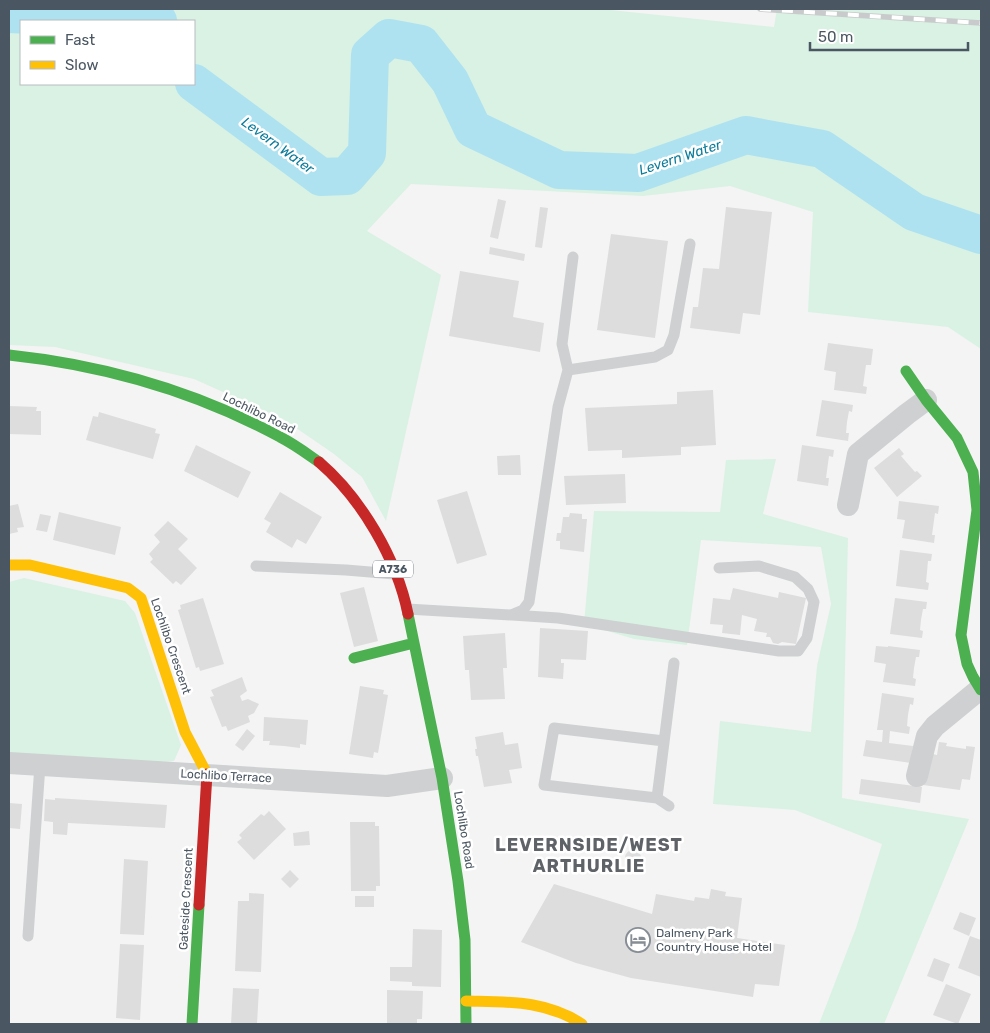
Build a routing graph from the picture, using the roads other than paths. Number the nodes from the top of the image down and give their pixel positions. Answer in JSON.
{"nodes":[{"id":1,"x":690,"y":244,"type":"dead end"},
{"id":2,"x":573,"y":258,"type":"dead end"},
{"id":3,"x":9,"y":356,"type":"edge"},
{"id":4,"x":568,"y":370,"type":"junction"},
{"id":5,"x":906,"y":370,"type":"dead end"},
{"id":6,"x":926,"y":400,"type":"junction"},
{"id":7,"x":848,"y":505,"type":"dead end"},
{"id":8,"x":9,"y":564,"type":"edge"},
{"id":9,"x":256,"y":566,"type":"dead end"},
{"id":10,"x":719,"y":568,"type":"dead end"},
{"id":11,"x":395,"y":574,"type":"junction"},
{"id":12,"x":407,"y":609,"type":"junction"},
{"id":13,"x":511,"y":615,"type":"junction"},
{"id":14,"x":414,"y":644,"type":"junction"},
{"id":15,"x":354,"y":658,"type":"dead end"},
{"id":16,"x":674,"y":662,"type":"dead end"},
{"id":17,"x":981,"y":689,"type":"edge"},
{"id":18,"x":664,"y":741,"type":"junction"},
{"id":19,"x":9,"y":763,"type":"edge"},
{"id":20,"x":40,"y":765,"type":"junction"},
{"id":21,"x":207,"y":774,"type":"junction"},
{"id":22,"x":917,"y":776,"type":"dead end"},
{"id":23,"x":442,"y":778,"type":"junction"},
{"id":24,"x":658,"y":798,"type":"junction"},
{"id":25,"x":669,"y":806,"type":"dead end"},
{"id":26,"x":28,"y":936,"type":"dead end"},
{"id":27,"x":466,"y":1001,"type":"junction"},
{"id":28,"x":192,"y":1024,"type":"edge"},
{"id":29,"x":466,"y":1024,"type":"edge"},
{"id":30,"x":582,"y":1024,"type":"edge"}],
"edges":[{"from":1,"to":4,"type":"lane"},
{"from":2,"to":4,"type":"lane"},
{"from":3,"to":11,"type":"street","name":"Lochlibo Road","number":"A736"},
{"from":4,"to":13,"type":"lane"},
{"from":5,"to":6,"type":"street"},
{"from":6,"to":7,"type":"street"},
{"from":6,"to":17,"type":"street"},
{"from":8,"to":21,"type":"street","name":"Lochlibo Crescent"},
{"from":9,"to":11,"type":"lane"},
{"from":10,"to":13,"type":"lane"},
{"from":11,"to":12,"type":"street","name":"Lochlibo Road","number":"A736"},
{"from":12,"to":13,"type":"lane"},
{"from":12,"to":14,"type":"street","name":"Lochlibo Road","number":"A736"},
{"from":14,"to":15,"type":"street"},
{"from":14,"to":23,"type":"street","name":"Lochlibo Road","number":"A736"},
{"from":16,"to":18,"type":"lane"},
{"from":17,"to":22,"type":"street"},
{"from":18,"to":24,"type":"lane"},
{"from":18,"to":24,"type":"lane"},
{"from":19,"to":20,"type":"street","name":"Lochlibo Terrace"},
{"from":20,"to":21,"type":"street","name":"Lochlibo Terrace"},
{"from":20,"to":26,"type":"lane"},
{"from":21,"to":23,"type":"street","name":"Lochlibo Terrace"},
{"from":21,"to":28,"type":"street","name":"Gateside Crescent"},
{"from":23,"to":27,"type":"street","name":"Lochlibo Road","number":"A736"},
{"from":24,"to":25,"type":"lane"},
{"from":27,"to":29,"type":"street","name":"Lochlibo Road","number":"A736"},
{"from":27,"to":30,"type":"street"}]}
